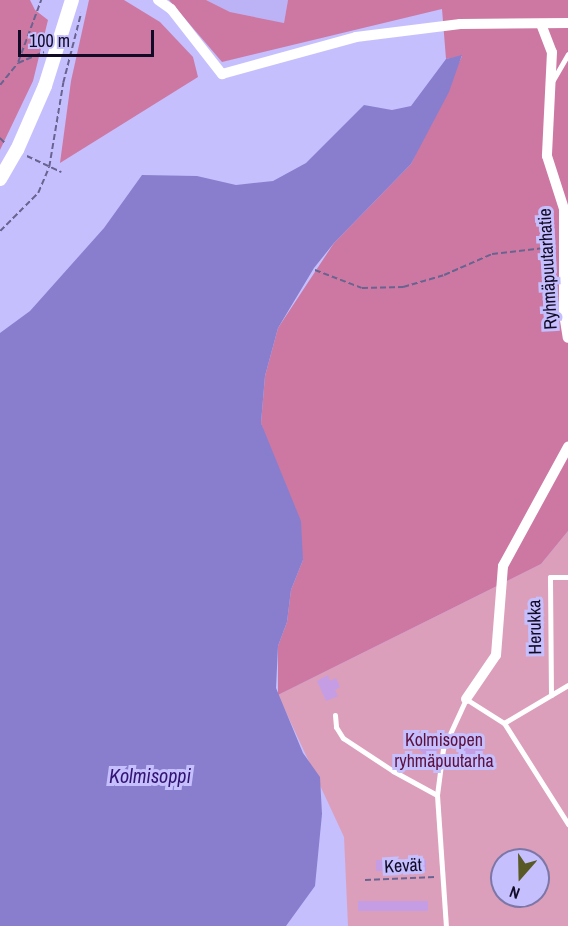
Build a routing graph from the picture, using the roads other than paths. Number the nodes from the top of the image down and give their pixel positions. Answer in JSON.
{"nodes":[{"id":1,"x":158,"y":0,"type":"edge"},
{"id":2,"x":77,"y":5,"type":"edge"},
{"id":3,"x":568,"y":23,"type":"edge"},
{"id":4,"x":541,"y":24,"type":"junction"},
{"id":5,"x":568,"y":54,"type":"edge"},
{"id":6,"x":552,"y":81,"type":"junction"},
{"id":7,"x":0,"y":178,"type":"edge"},
{"id":8,"x":567,"y":248,"type":"edge"},
{"id":9,"x":568,"y":338,"type":"edge"},
{"id":10,"x":568,"y":447,"type":"edge"},
{"id":11,"x":568,"y":577,"type":"edge"},
{"id":12,"x":568,"y":685,"type":"edge"},
{"id":13,"x":551,"y":695,"type":"junction"},
{"id":14,"x":466,"y":699,"type":"junction"},
{"id":15,"x":335,"y":715,"type":"dead end"},
{"id":16,"x":504,"y":723,"type":"junction"},
{"id":17,"x":437,"y":795,"type":"junction"},
{"id":18,"x":568,"y":824,"type":"edge"},
{"id":19,"x":446,"y":926,"type":"edge"}],
"edges":[{"from":1,"to":4,"type":"street"},
{"from":2,"to":7,"type":"main road"},
{"from":3,"to":4,"type":"street"},
{"from":4,"to":6,"type":"street","name":"Ryhmäpuutarhatie"},
{"from":5,"to":6,"type":"lane"},
{"from":6,"to":8,"type":"street","name":"Ryhmäpuutarhatie"},
{"from":8,"to":9,"type":"street","name":"Ryhmäpuutarhatie"},
{"from":10,"to":14,"type":"street"},
{"from":11,"to":13,"type":"lane","name":"Herukka"},
{"from":12,"to":13,"type":"lane"},
{"from":13,"to":16,"type":"lane"},
{"from":14,"to":16,"type":"lane"},
{"from":14,"to":17,"type":"lane"},
{"from":15,"to":17,"type":"lane"},
{"from":16,"to":18,"type":"lane"},
{"from":17,"to":19,"type":"lane"}]}
